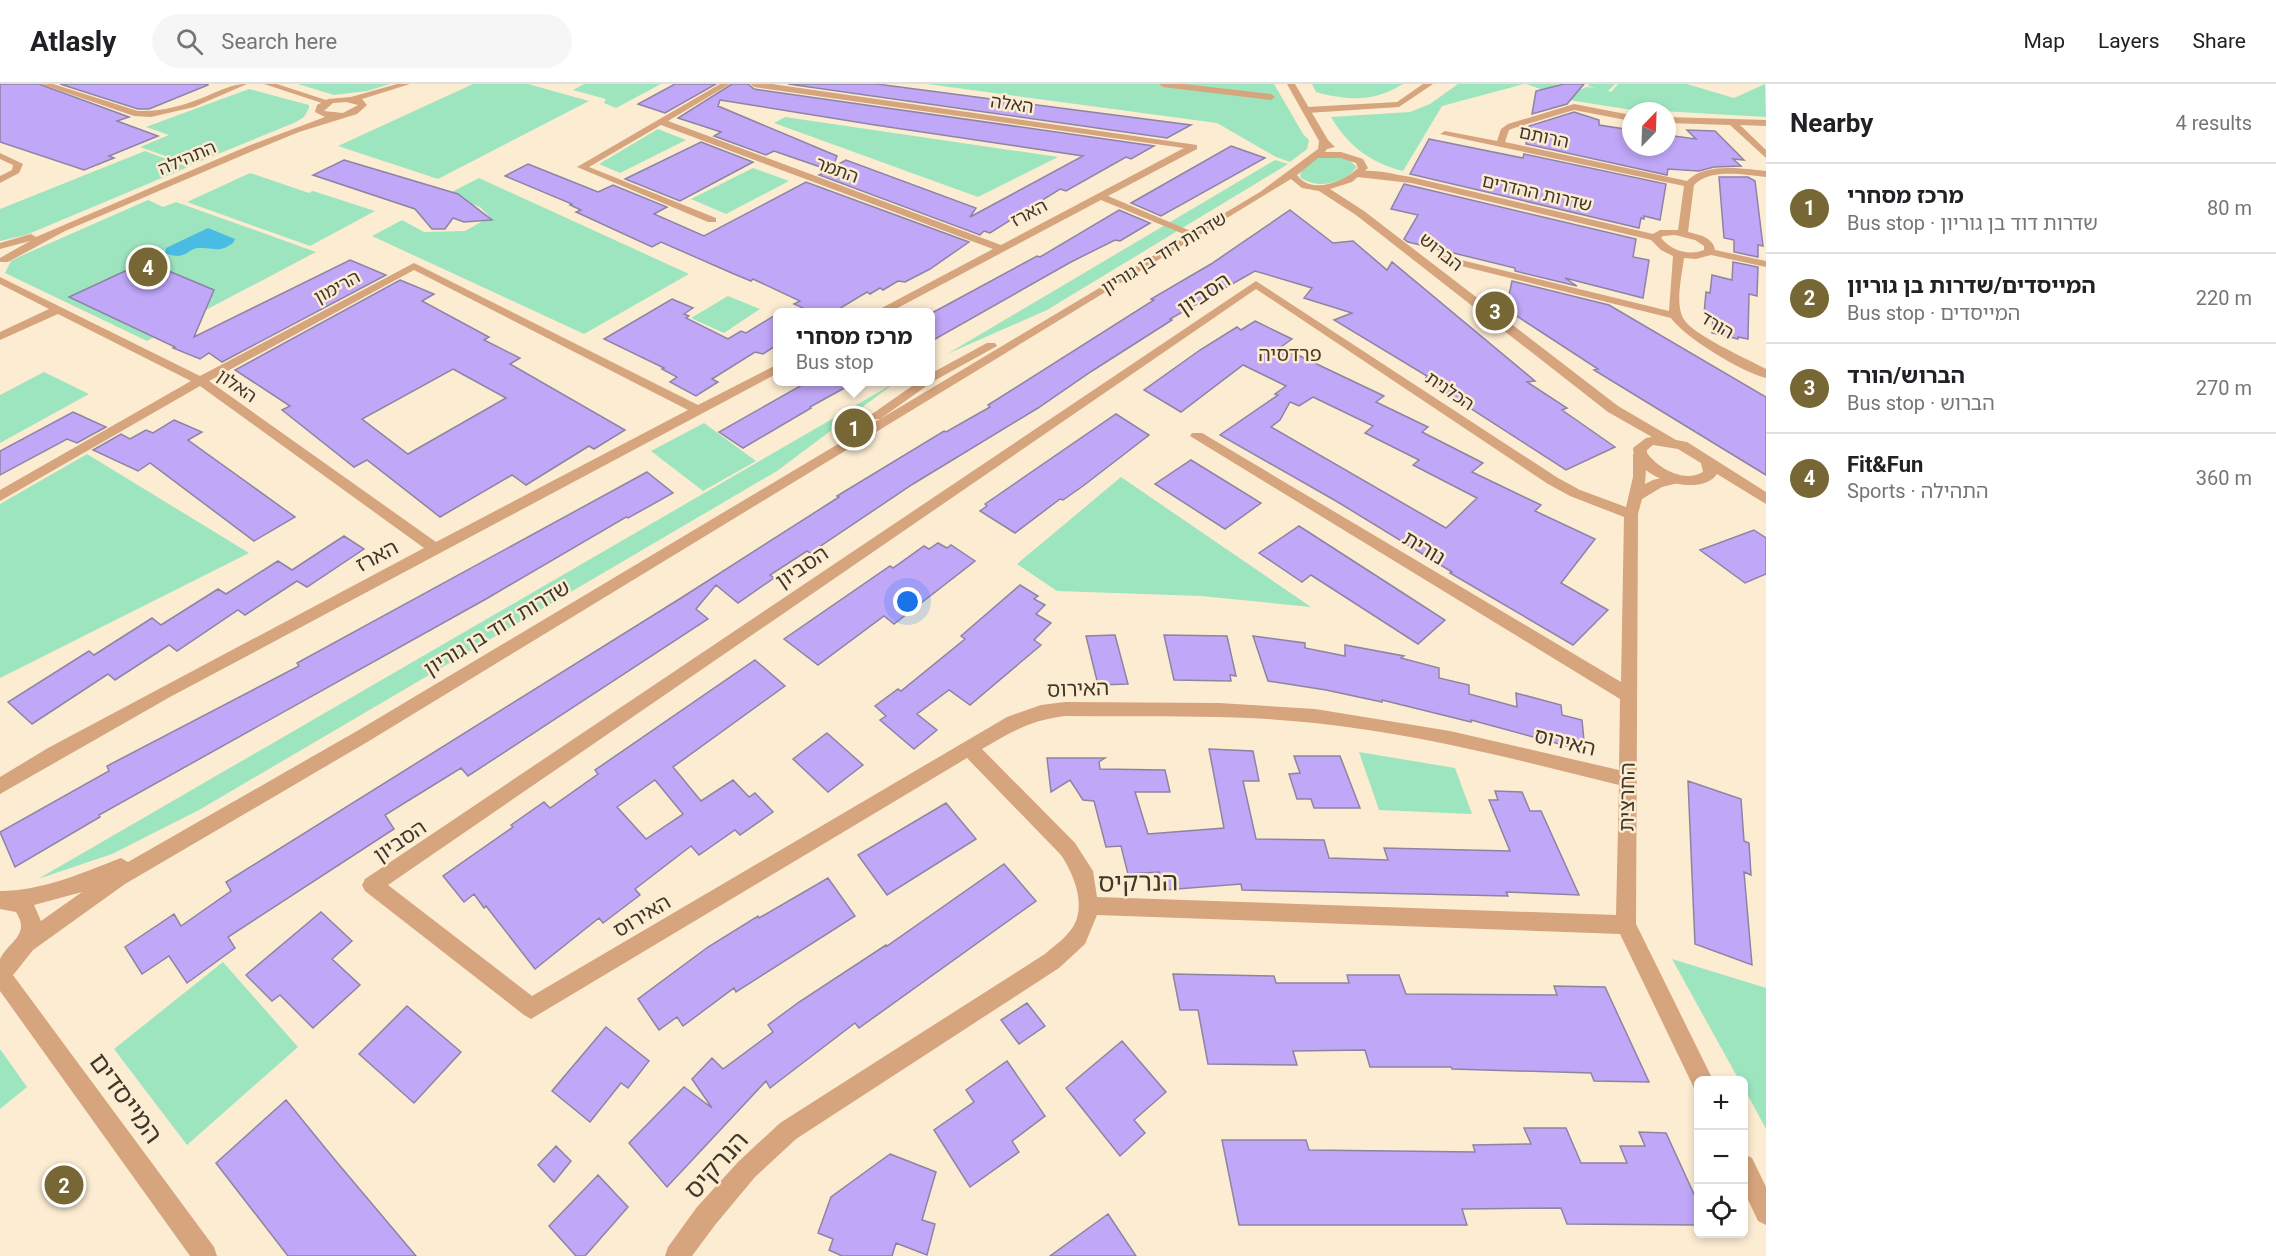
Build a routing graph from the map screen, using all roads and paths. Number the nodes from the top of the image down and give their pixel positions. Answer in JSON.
{"nodes":[{"id":1,"x":45,"y":84,"type":"edge"},
{"id":2,"x":243,"y":84,"type":"edge"},
{"id":3,"x":268,"y":84,"type":"edge"},
{"id":4,"x":406,"y":84,"type":"edge"},
{"id":5,"x":726,"y":84,"type":"edge"},
{"id":6,"x":754,"y":84,"type":"edge"},
{"id":7,"x":1163,"y":84,"type":"edge"},
{"id":8,"x":1291,"y":84,"type":"edge"},
{"id":9,"x":1430,"y":84,"type":"edge"},
{"id":10,"x":1271,"y":97,"type":"dead end"},
{"id":11,"x":353,"y":99,"type":"junction"},
{"id":12,"x":328,"y":102,"type":"junction"},
{"id":13,"x":361,"y":108,"type":"junction"},
{"id":14,"x":1307,"y":110,"type":"junction"},
{"id":15,"x":319,"y":112,"type":"junction"},
{"id":16,"x":342,"y":115,"type":"junction"},
{"id":17,"x":1622,"y":117,"type":"edge"},
{"id":18,"x":1676,"y":120,"type":"edge"},
{"id":19,"x":661,"y":122,"type":"junction"},
{"id":20,"x":1732,"y":122,"type":"junction"},
{"id":21,"x":1763,"y":123,"type":"edge"},
{"id":22,"x":297,"y":129,"type":"junction"},
{"id":23,"x":1445,"y":134,"type":"dead end"},
{"id":24,"x":1323,"y":141,"type":"junction"},
{"id":25,"x":1500,"y":144,"type":"junction"},
{"id":26,"x":1194,"y":147,"type":"joint"},
{"id":27,"x":1766,"y":154,"type":"edge"},
{"id":28,"x":1315,"y":155,"type":"junction"},
{"id":29,"x":1343,"y":155,"type":"junction"},
{"id":30,"x":0,"y":156,"type":"edge"},
{"id":31,"x":1360,"y":161,"type":"junction"},
{"id":32,"x":1293,"y":174,"type":"junction"},
{"id":33,"x":1357,"y":174,"type":"junction"},
{"id":34,"x":1766,"y":174,"type":"edge"},
{"id":35,"x":0,"y":180,"type":"edge"},
{"id":36,"x":1411,"y":180,"type":"junction"},
{"id":37,"x":1342,"y":183,"type":"junction"},
{"id":38,"x":1689,"y":184,"type":"junction"},
{"id":39,"x":1317,"y":187,"type":"junction"},
{"id":40,"x":1263,"y":194,"type":"junction"},
{"id":41,"x":1101,"y":197,"type":"junction"},
{"id":42,"x":1360,"y":213,"type":"junction"},
{"id":43,"x":89,"y":218,"type":"junction"},
{"id":44,"x":712,"y":220,"type":"dead end"},
{"id":45,"x":1683,"y":233,"type":"junction"},
{"id":46,"x":1195,"y":235,"type":"junction"},
{"id":47,"x":1655,"y":238,"type":"junction"},
{"id":48,"x":0,"y":246,"type":"edge"},
{"id":49,"x":1002,"y":249,"type":"junction"},
{"id":50,"x":1710,"y":252,"type":"junction"},
{"id":51,"x":1679,"y":254,"type":"junction"},
{"id":52,"x":1441,"y":258,"type":"dead end"},
{"id":53,"x":1,"y":260,"type":"edge"},
{"id":54,"x":1766,"y":264,"type":"edge"},
{"id":55,"x":0,"y":280,"type":"edge"},
{"id":56,"x":1256,"y":284,"type":"joint"},
{"id":57,"x":890,"y":308,"type":"edge"},
{"id":58,"x":57,"y":310,"type":"junction"},
{"id":59,"x":1065,"y":313,"type":"junction"},
{"id":60,"x":1677,"y":316,"type":"junction"},
{"id":61,"x":0,"y":336,"type":"edge"},
{"id":62,"x":773,"y":370,"type":"edge"},
{"id":63,"x":1766,"y":374,"type":"edge"},
{"id":64,"x":935,"y":376,"type":"edge"},
{"id":65,"x":200,"y":381,"type":"junction"},
{"id":66,"x":919,"y":386,"type":"edge"},
{"id":67,"x":1613,"y":409,"type":"junction"},
{"id":68,"x":698,"y":410,"type":"junction"},
{"id":69,"x":1197,"y":436,"type":"dead end"},
{"id":70,"x":1671,"y":442,"type":"junction"},
{"id":71,"x":1640,"y":451,"type":"junction"},
{"id":72,"x":1707,"y":462,"type":"junction"},
{"id":73,"x":814,"y":465,"type":"junction"},
{"id":74,"x":1677,"y":479,"type":"junction"},
{"id":75,"x":1697,"y":480,"type":"junction"},
{"id":76,"x":0,"y":496,"type":"edge"},
{"id":77,"x":1765,"y":499,"type":"edge"},
{"id":78,"x":1632,"y":505,"type":"junction"},
{"id":79,"x":435,"y":549,"type":"junction"},
{"id":80,"x":1628,"y":695,"type":"junction"},
{"id":81,"x":969,"y":748,"type":"junction"},
{"id":82,"x":1628,"y":780,"type":"junction"},
{"id":83,"x":0,"y":786,"type":"edge"},
{"id":84,"x":204,"y":829,"type":"junction"},
{"id":85,"x":6,"y":900,"type":"edge"},
{"id":86,"x":1089,"y":906,"type":"junction"},
{"id":87,"x":1626,"y":925,"type":"junction"},
{"id":88,"x":26,"y":943,"type":"junction"},
{"id":89,"x":0,"y":974,"type":"edge"},
{"id":90,"x":531,"y":1008,"type":"joint"},
{"id":91,"x":1700,"y":1076,"type":"edge"},
{"id":92,"x":1748,"y":1176,"type":"edge"},
{"id":93,"x":1766,"y":1213,"type":"edge"},
{"id":94,"x":205,"y":1256,"type":"edge"},
{"id":95,"x":677,"y":1256,"type":"edge"}],
"edges":[{"from":1,"to":2,"type":"street"},
{"from":3,"to":12,"type":"street"},
{"from":4,"to":11,"type":"street"},
{"from":4,"to":13,"type":"street"},
{"from":5,"to":19,"type":"street"},
{"from":6,"to":26,"type":"street","name":"האלה"},
{"from":7,"to":10,"type":"street"},
{"from":8,"to":14,"type":"street"},
{"from":9,"to":14,"type":"street"},
{"from":11,"to":12,"type":"street"},
{"from":11,"to":13,"type":"street"},
{"from":12,"to":15,"type":"street","name":"התהילה"},
{"from":13,"to":16,"type":"street","name":"התהילה"},
{"from":14,"to":24,"type":"street"},
{"from":15,"to":16,"type":"street"},
{"from":15,"to":22,"type":"street","name":"התהילה"},
{"from":16,"to":22,"type":"street","name":"התהילה"},
{"from":17,"to":25,"type":"street","name":"הרותם"},
{"from":18,"to":20,"type":"street"},
{"from":19,"to":44,"type":"street"},
{"from":19,"to":49,"type":"street","name":"התמר"},
{"from":20,"to":21,"type":"street"},
{"from":20,"to":27,"type":"street"},
{"from":22,"to":43,"type":"street","name":"התהילה"},
{"from":23,"to":25,"type":"street"},
{"from":24,"to":28,"type":"street","name":"שדרות דוד בן גוריון"},
{"from":24,"to":29,"type":"street"},
{"from":25,"to":38,"type":"street","name":"הרותם"},
{"from":26,"to":41,"type":"street","name":"הארז"},
{"from":28,"to":29,"type":"street"},
{"from":28,"to":32,"type":"street","name":"שדרות דוד בן גוריון"},
{"from":29,"to":31,"type":"street","name":"שדרות ההדרים"},
{"from":30,"to":35,"type":"street"},
{"from":31,"to":33,"type":"street"},
{"from":31,"to":36,"type":"street","name":"שדרות ההדרים"},
{"from":32,"to":39,"type":"street","name":"הברוש"},
{"from":32,"to":40,"type":"street","name":"שדרות דוד בן גוריון"},
{"from":33,"to":36,"type":"street","name":"שדרות ההדרים"},
{"from":33,"to":37,"type":"street","name":"שדרות דוד בן גוריון"},
{"from":34,"to":38,"type":"street"},
{"from":36,"to":47,"type":"street","name":"שדרות ההדרים"},
{"from":37,"to":39,"type":"street","name":"שדרות דוד בן גוריון"},
{"from":37,"to":42,"type":"street","name":"הברוש"},
{"from":38,"to":45,"type":"street"},
{"from":39,"to":40,"type":"street","name":"שדרות דוד בן גוריון"},
{"from":39,"to":42,"type":"street","name":"הברוש"},
{"from":40,"to":46,"type":"street","name":"שדרות דוד בן גוריון"},
{"from":41,"to":46,"type":"street"},
{"from":41,"to":49,"type":"street","name":"הארז"},
{"from":42,"to":67,"type":"street","name":"הברוש"},
{"from":43,"to":48,"type":"street","name":"התהילה"},
{"from":43,"to":53,"type":"street","name":"התהילה"},
{"from":45,"to":47,"type":"street"},
{"from":45,"to":50,"type":"street"},
{"from":46,"to":59,"type":"street","name":"שדרות דוד בן גוריון"},
{"from":47,"to":51,"type":"street"},
{"from":49,"to":57,"type":"street","name":"הארז"},
{"from":50,"to":51,"type":"street"},
{"from":50,"to":54,"type":"street"},
{"from":51,"to":60,"type":"street","name":"הורד"},
{"from":52,"to":60,"type":"street"},
{"from":55,"to":58,"type":"street","name":"האלון"},
{"from":56,"to":78,"type":"street","name":"הכלנית"},
{"from":56,"to":90,"type":"street","name":"הסביון"},
{"from":58,"to":61,"type":"street"},
{"from":58,"to":65,"type":"street","name":"האלון"},
{"from":59,"to":64,"type":"street","name":"שדרות דוד בן גוריון"},
{"from":59,"to":73,"type":"street","name":"שדרות דוד בן גוריון"},
{"from":60,"to":63,"type":"street","name":"הורד"},
{"from":62,"to":68,"type":"street","name":"הארז"},
{"from":65,"to":68,"type":"street","name":"הרימון"},
{"from":65,"to":76,"type":"street","name":"הרימון"},
{"from":65,"to":79,"type":"street","name":"האלון"},
{"from":66,"to":73,"type":"street","name":"שדרות דוד בן גוריון"},
{"from":67,"to":70,"type":"street","name":"הברוש"},
{"from":67,"to":71,"type":"street","name":"הברוש"},
{"from":68,"to":79,"type":"street","name":"הארז"},
{"from":69,"to":80,"type":"street","name":"נורית"},
{"from":70,"to":71,"type":"street"},
{"from":70,"to":72,"type":"street","name":"הברוש"},
{"from":71,"to":74,"type":"street"},
{"from":71,"to":78,"type":"street","name":"החרצית"},
{"from":72,"to":75,"type":"street"},
{"from":72,"to":77,"type":"street"},
{"from":73,"to":84,"type":"street","name":"שדרות דוד בן גוריון"},
{"from":74,"to":75,"type":"street"},
{"from":74,"to":78,"type":"street"},
{"from":75,"to":77,"type":"street"},
{"from":78,"to":80,"type":"street","name":"החרצית"},
{"from":79,"to":83,"type":"street","name":"הארז"},
{"from":80,"to":82,"type":"street","name":"החרצית"},
{"from":81,"to":82,"type":"street","name":"האירוס"},
{"from":81,"to":86,"type":"street"},
{"from":81,"to":90,"type":"street","name":"האירוס"},
{"from":82,"to":87,"type":"street","name":"החרצית"},
{"from":84,"to":85,"type":"street","name":"שדרות דוד בן גוריון"},
{"from":84,"to":88,"type":"street","name":"שדרות דוד בן גוריון"},
{"from":85,"to":88,"type":"street"},
{"from":86,"to":87,"type":"street","name":"הנרקיס"},
{"from":86,"to":95,"type":"street","name":"הנרקיס"},
{"from":87,"to":91,"type":"street","name":"החרצית"},
{"from":88,"to":89,"type":"street","name":"שדרות דוד בן גוריון"},
{"from":89,"to":94,"type":"street","name":"המייסדים"},
{"from":92,"to":93,"type":"street"}]}
